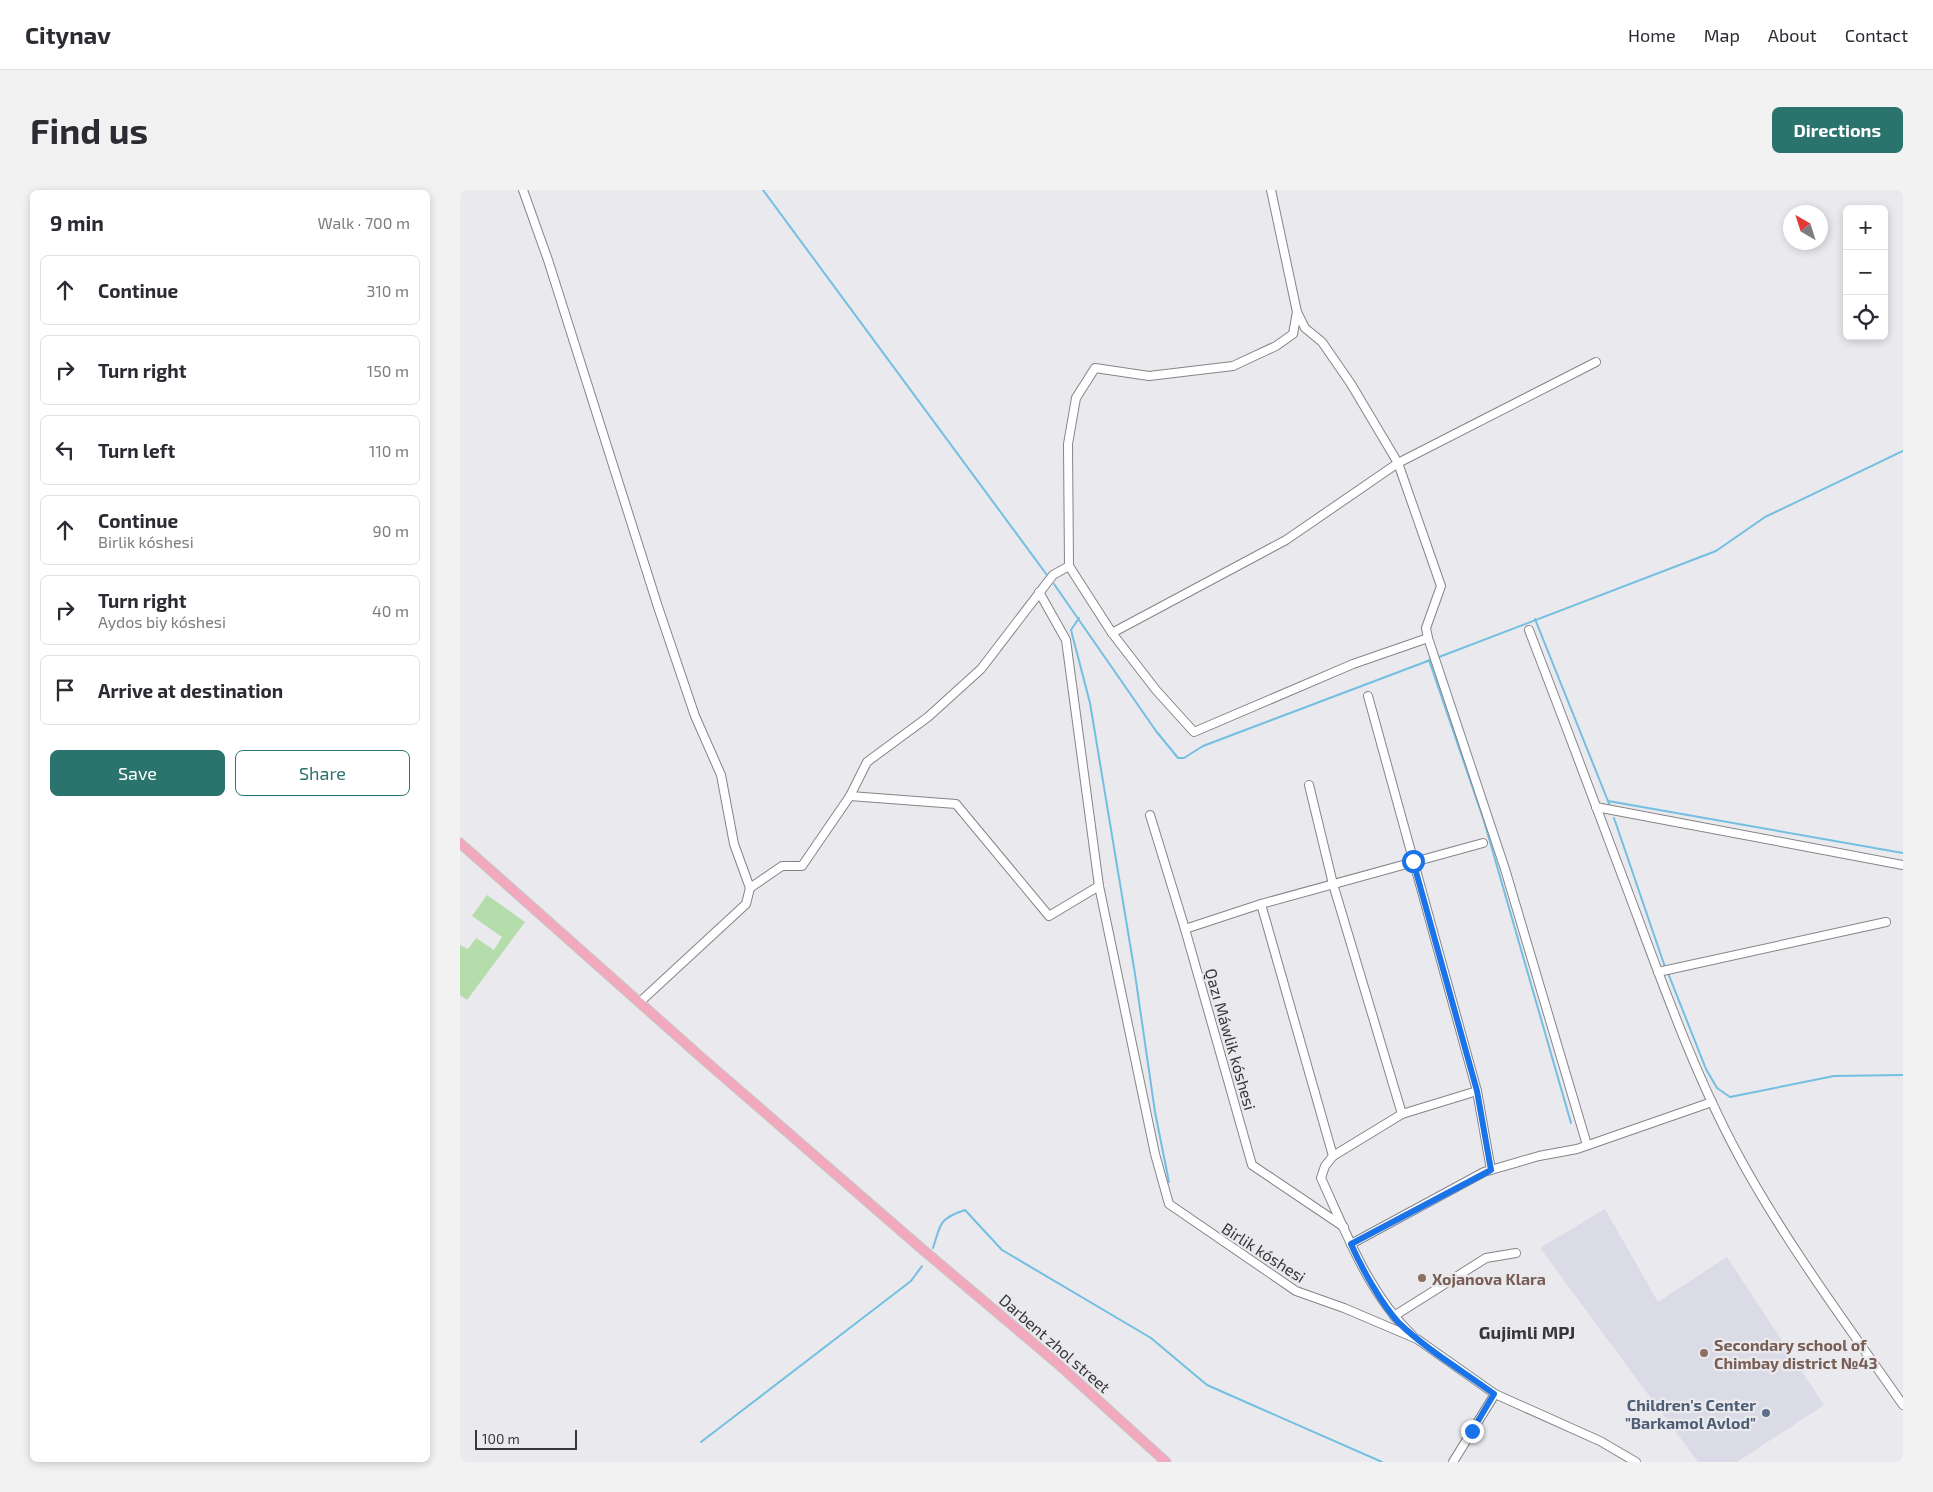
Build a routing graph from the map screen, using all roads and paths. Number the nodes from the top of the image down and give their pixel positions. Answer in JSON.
{"nodes":[{"id":1,"x":523,"y":190,"type":"edge"},
{"id":2,"x":1271,"y":190,"type":"edge"},
{"id":3,"x":1298,"y":312,"type":"junction"},
{"id":4,"x":1596,"y":362,"type":"dead end"},
{"id":5,"x":1398,"y":464,"type":"junction"},
{"id":6,"x":1069,"y":566,"type":"junction"},
{"id":7,"x":1039,"y":592,"type":"junction"},
{"id":8,"x":1529,"y":630,"type":"dead end"},
{"id":9,"x":1112,"y":633,"type":"junction"},
{"id":10,"x":1428,"y":638,"type":"junction"},
{"id":11,"x":1368,"y":696,"type":"dead end"},
{"id":12,"x":1309,"y":785,"type":"dead end"},
{"id":13,"x":850,"y":796,"type":"junction"},
{"id":14,"x":1596,"y":808,"type":"junction"},
{"id":15,"x":1150,"y":814,"type":"dead end"},
{"id":16,"x":460,"y":843,"type":"edge"},
{"id":17,"x":1483,"y":843,"type":"dead end"},
{"id":18,"x":1413,"y":861,"type":"junction"},
{"id":19,"x":1903,"y":864,"type":"edge"},
{"id":20,"x":1333,"y":884,"type":"junction"},
{"id":21,"x":1099,"y":886,"type":"junction"},
{"id":22,"x":750,"y":888,"type":"junction"},
{"id":23,"x":1261,"y":904,"type":"junction"},
{"id":24,"x":1886,"y":922,"type":"dead end"},
{"id":25,"x":1186,"y":929,"type":"junction"},
{"id":26,"x":1658,"y":972,"type":"junction"},
{"id":27,"x":641,"y":1001,"type":"junction"},
{"id":28,"x":1477,"y":1091,"type":"junction"},
{"id":29,"x":1712,"y":1102,"type":"junction"},
{"id":30,"x":1402,"y":1114,"type":"junction"},
{"id":31,"x":1587,"y":1145,"type":"junction"},
{"id":32,"x":1333,"y":1156,"type":"junction"},
{"id":33,"x":1491,"y":1170,"type":"junction"},
{"id":34,"x":1344,"y":1227,"type":"junction"},
{"id":35,"x":1351,"y":1244,"type":"junction"},
{"id":36,"x":1516,"y":1253,"type":"dead end"},
{"id":37,"x":1394,"y":1316,"type":"junction"},
{"id":38,"x":1417,"y":1339,"type":"junction"},
{"id":39,"x":1494,"y":1394,"type":"junction"},
{"id":40,"x":1903,"y":1405,"type":"edge"},
{"id":41,"x":1166,"y":1462,"type":"edge"},
{"id":42,"x":1453,"y":1462,"type":"edge"},
{"id":43,"x":1636,"y":1462,"type":"edge"}],
"edges":[{"from":1,"to":22,"type":"street"},
{"from":2,"to":3,"type":"street"},
{"from":3,"to":5,"type":"street"},
{"from":3,"to":6,"type":"street"},
{"from":4,"to":5,"type":"street"},
{"from":5,"to":9,"type":"street"},
{"from":5,"to":10,"type":"street"},
{"from":6,"to":7,"type":"street"},
{"from":6,"to":9,"type":"street"},
{"from":7,"to":13,"type":"street"},
{"from":7,"to":21,"type":"street"},
{"from":8,"to":14,"type":"street"},
{"from":9,"to":10,"type":"street"},
{"from":10,"to":31,"type":"street"},
{"from":11,"to":18,"type":"street"},
{"from":12,"to":20,"type":"street"},
{"from":13,"to":21,"type":"street"},
{"from":13,"to":22,"type":"street"},
{"from":14,"to":19,"type":"street"},
{"from":14,"to":26,"type":"street"},
{"from":15,"to":25,"type":"street","name":"Qazı Máwlik kóshesi"},
{"from":16,"to":27,"type":"main road","name":"Darbent zhol street"},
{"from":17,"to":18,"type":"street"},
{"from":18,"to":20,"type":"street"},
{"from":18,"to":28,"type":"street"},
{"from":20,"to":23,"type":"street"},
{"from":20,"to":30,"type":"street"},
{"from":21,"to":38,"type":"street","name":"Birlik kóshesi"},
{"from":22,"to":27,"type":"street"},
{"from":23,"to":25,"type":"street"},
{"from":23,"to":32,"type":"street"},
{"from":24,"to":26,"type":"street"},
{"from":25,"to":34,"type":"street","name":"Qazı Máwlik kóshesi"},
{"from":26,"to":29,"type":"street"},
{"from":27,"to":41,"type":"main road","name":"Darbent zhol street"},
{"from":28,"to":30,"type":"street"},
{"from":28,"to":33,"type":"street"},
{"from":29,"to":31,"type":"street"},
{"from":29,"to":40,"type":"street"},
{"from":30,"to":32,"type":"street"},
{"from":31,"to":33,"type":"street"},
{"from":32,"to":34,"type":"street"},
{"from":33,"to":35,"type":"street"},
{"from":34,"to":35,"type":"street"},
{"from":35,"to":37,"type":"street"},
{"from":36,"to":37,"type":"street"},
{"from":37,"to":38,"type":"street"},
{"from":38,"to":39,"type":"street","name":"Birlik kóshesi"},
{"from":39,"to":42,"type":"street"},
{"from":39,"to":43,"type":"street","name":"Birlik kóshesi"}]}
